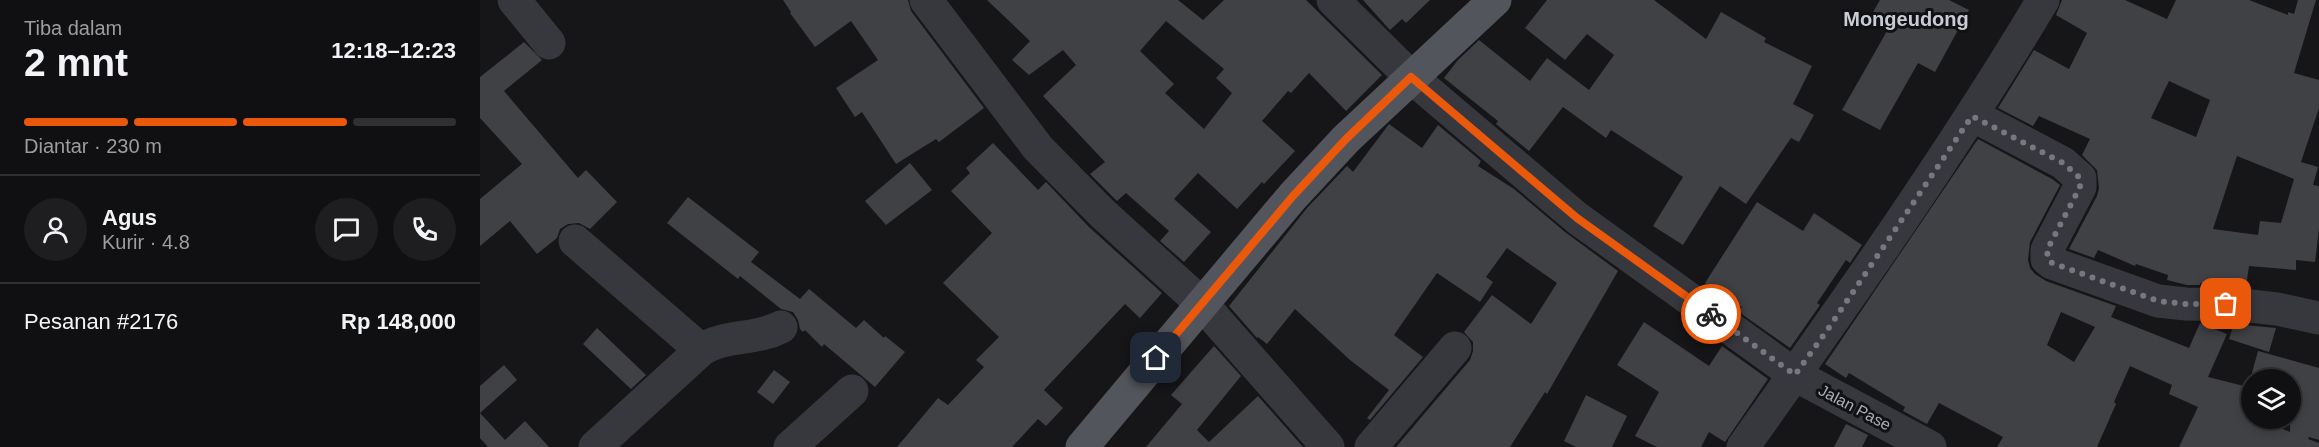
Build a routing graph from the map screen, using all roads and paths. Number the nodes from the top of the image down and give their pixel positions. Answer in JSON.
{"nodes":[{"id":1,"x":514,"y":0,"type":"edge"},
{"id":2,"x":926,"y":0,"type":"edge"},
{"id":3,"x":1333,"y":0,"type":"edge"},
{"id":4,"x":1495,"y":0,"type":"edge"},
{"id":5,"x":2043,"y":0,"type":"edge"},
{"id":6,"x":549,"y":43,"type":"dead end"},
{"id":7,"x":1411,"y":77,"type":"junction"},
{"id":8,"x":1972,"y":116,"type":"junction"},
{"id":9,"x":575,"y":242,"type":"dead end"},
{"id":10,"x":1202,"y":304,"type":"junction"},
{"id":11,"x":2319,"y":318,"type":"edge"},
{"id":12,"x":781,"y":327,"type":"dead end"},
{"id":13,"x":1455,"y":348,"type":"dead end"},
{"id":14,"x":701,"y":350,"type":"junction"},
{"id":15,"x":1795,"y":375,"type":"junction"},
{"id":16,"x":852,"y":391,"type":"dead end"},
{"id":17,"x":595,"y":447,"type":"edge"},
{"id":18,"x":790,"y":447,"type":"edge"},
{"id":19,"x":1082,"y":447,"type":"edge"},
{"id":20,"x":1328,"y":447,"type":"edge"},
{"id":21,"x":1371,"y":447,"type":"edge"},
{"id":22,"x":1743,"y":447,"type":"edge"},
{"id":23,"x":1930,"y":447,"type":"edge"}],
"edges":[{"from":1,"to":6,"type":"street"},
{"from":2,"to":10,"type":"street"},
{"from":3,"to":7,"type":"street","name":"Jalan Pase"},
{"from":4,"to":7,"type":"main road"},
{"from":5,"to":8,"type":"street"},
{"from":7,"to":10,"type":"main road"},
{"from":7,"to":15,"type":"street","name":"Jalan Pase"},
{"from":8,"to":11,"type":"street"},
{"from":8,"to":15,"type":"street"},
{"from":9,"to":14,"type":"street"},
{"from":10,"to":19,"type":"main road"},
{"from":10,"to":20,"type":"street"},
{"from":12,"to":14,"type":"street"},
{"from":13,"to":21,"type":"street"},
{"from":14,"to":17,"type":"street"},
{"from":15,"to":22,"type":"street"},
{"from":15,"to":23,"type":"street","name":"Jalan Pase"},
{"from":16,"to":18,"type":"street"}]}
